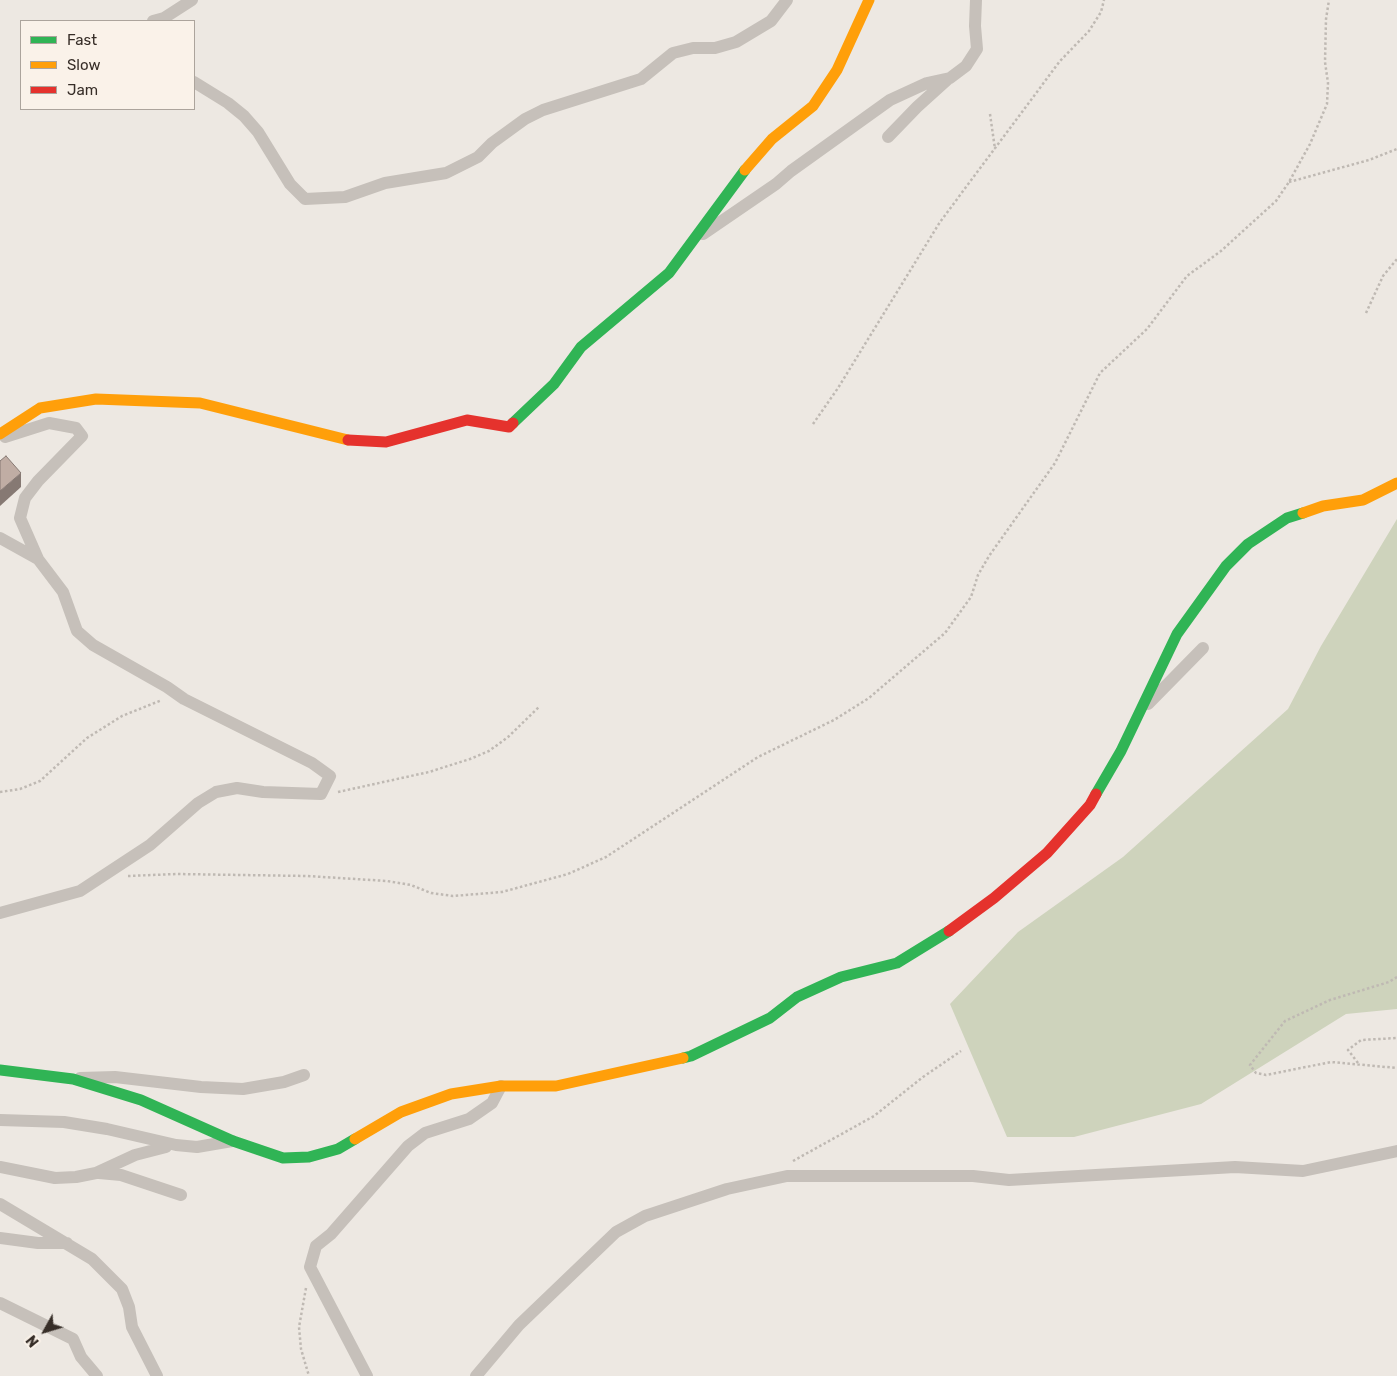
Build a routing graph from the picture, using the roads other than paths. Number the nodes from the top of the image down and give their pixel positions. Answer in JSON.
{"nodes":[{"id":1,"x":192,"y":0,"type":"edge"},
{"id":2,"x":786,"y":0,"type":"edge"},
{"id":3,"x":869,"y":0,"type":"edge"},
{"id":4,"x":976,"y":0,"type":"edge"},
{"id":5,"x":157,"y":20,"type":"edge"},
{"id":6,"x":950,"y":78,"type":"junction"},
{"id":7,"x":195,"y":83,"type":"edge"},
{"id":8,"x":888,"y":138,"type":"dead end"},
{"id":9,"x":695,"y":240,"type":"junction"},
{"id":10,"x":0,"y":434,"type":"edge"},
{"id":11,"x":0,"y":438,"type":"edge"},
{"id":12,"x":1397,"y":483,"type":"edge"},
{"id":13,"x":0,"y":538,"type":"edge"},
{"id":14,"x":38,"y":559,"type":"junction"},
{"id":15,"x":1203,"y":648,"type":"dead end"},
{"id":16,"x":1137,"y":714,"type":"junction"},
{"id":17,"x":0,"y":913,"type":"edge"},
{"id":18,"x":0,"y":1070,"type":"edge"},
{"id":19,"x":304,"y":1075,"type":"dead end"},
{"id":20,"x":73,"y":1079,"type":"junction"},
{"id":21,"x":501,"y":1086,"type":"junction"},
{"id":22,"x":0,"y":1120,"type":"edge"},
{"id":23,"x":233,"y":1141,"type":"junction"},
{"id":24,"x":176,"y":1146,"type":"junction"},
{"id":25,"x":1397,"y":1150,"type":"edge"},
{"id":26,"x":0,"y":1167,"type":"edge"},
{"id":27,"x":96,"y":1173,"type":"junction"},
{"id":28,"x":181,"y":1195,"type":"dead end"},
{"id":29,"x":0,"y":1204,"type":"edge"},
{"id":30,"x":0,"y":1238,"type":"edge"},
{"id":31,"x":67,"y":1243,"type":"junction"},
{"id":32,"x":0,"y":1303,"type":"edge"},
{"id":33,"x":97,"y":1376,"type":"edge"},
{"id":34,"x":158,"y":1376,"type":"edge"},
{"id":35,"x":367,"y":1376,"type":"edge"},
{"id":36,"x":476,"y":1376,"type":"edge"}],
"edges":[{"from":1,"to":5,"type":"street"},
{"from":2,"to":7,"type":"street"},
{"from":3,"to":9,"type":"street"},
{"from":4,"to":6,"type":"street"},
{"from":6,"to":8,"type":"street"},
{"from":6,"to":9,"type":"street"},
{"from":9,"to":10,"type":"street"},
{"from":11,"to":14,"type":"street"},
{"from":12,"to":16,"type":"street"},
{"from":13,"to":14,"type":"street"},
{"from":14,"to":17,"type":"street"},
{"from":15,"to":16,"type":"street"},
{"from":16,"to":21,"type":"street"},
{"from":18,"to":20,"type":"street"},
{"from":19,"to":20,"type":"street"},
{"from":20,"to":23,"type":"street"},
{"from":21,"to":23,"type":"street"},
{"from":21,"to":35,"type":"street"},
{"from":22,"to":24,"type":"street"},
{"from":23,"to":24,"type":"street"},
{"from":24,"to":27,"type":"street"},
{"from":25,"to":36,"type":"street"},
{"from":26,"to":27,"type":"street"},
{"from":27,"to":28,"type":"street"},
{"from":29,"to":31,"type":"street"},
{"from":30,"to":31,"type":"street"},
{"from":31,"to":34,"type":"street"},
{"from":32,"to":33,"type":"street"}]}
